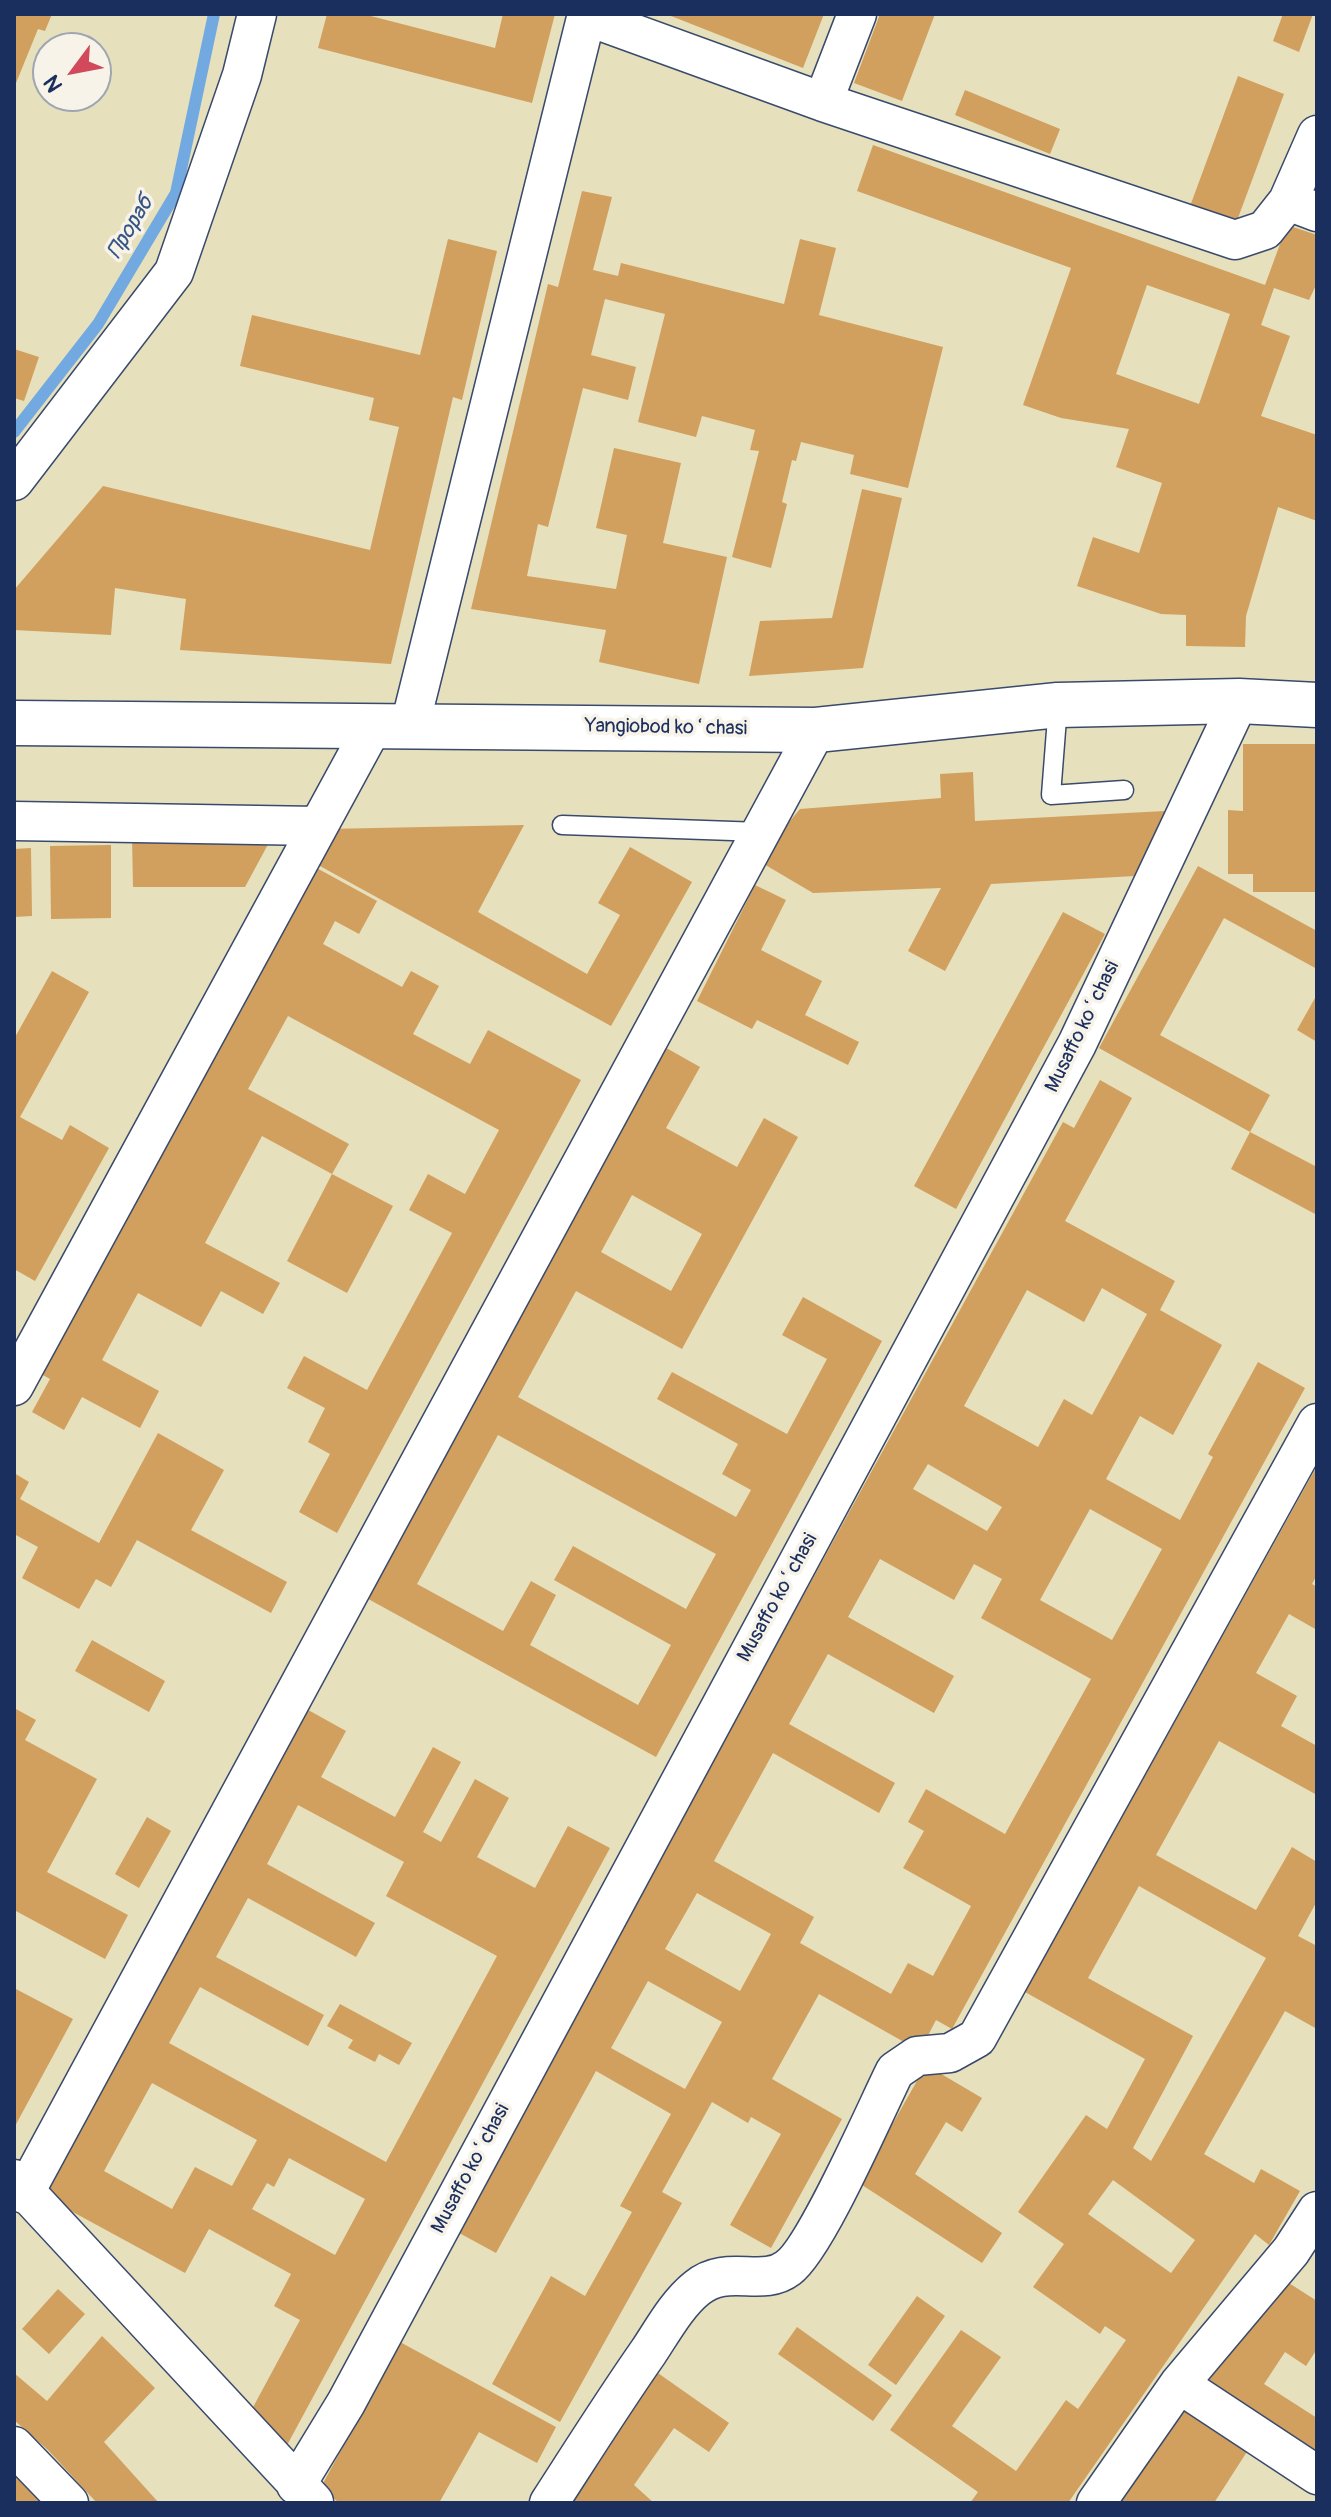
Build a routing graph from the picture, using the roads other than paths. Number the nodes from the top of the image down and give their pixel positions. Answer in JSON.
{"nodes":[{"id":1,"x":257,"y":14,"type":"edge"},
{"id":2,"x":857,"y":14,"type":"edge"},
{"id":3,"x":586,"y":15,"type":"edge"},
{"id":4,"x":823,"y":102,"type":"junction"},
{"id":5,"x":1317,"y":135,"type":"edge"},
{"id":6,"x":1302,"y":207,"type":"edge"},
{"id":7,"x":14,"y":481,"type":"edge"},
{"id":8,"x":1239,"y":701,"type":"junction"},
{"id":9,"x":1058,"y":705,"type":"junction"},
{"id":10,"x":1317,"y":705,"type":"edge"},
{"id":11,"x":14,"y":723,"type":"edge"},
{"id":12,"x":391,"y":725,"type":"junction"},
{"id":13,"x":816,"y":730,"type":"junction"},
{"id":14,"x":1124,"y":790,"type":"dead end"},
{"id":15,"x":14,"y":821,"type":"edge"},
{"id":16,"x":562,"y":825,"type":"dead end"},
{"id":17,"x":318,"y":826,"type":"junction"},
{"id":18,"x":761,"y":832,"type":"junction"},
{"id":19,"x":14,"y":1386,"type":"edge"},
{"id":20,"x":1317,"y":1423,"type":"edge"},
{"id":21,"x":19,"y":2186,"type":"edge"},
{"id":22,"x":1317,"y":2211,"type":"edge"},
{"id":23,"x":1179,"y":2384,"type":"junction"},
{"id":24,"x":14,"y":2446,"type":"edge"},
{"id":25,"x":1317,"y":2475,"type":"edge"},
{"id":26,"x":306,"y":2494,"type":"edge"},
{"id":27,"x":69,"y":2503,"type":"edge"},
{"id":28,"x":549,"y":2503,"type":"edge"},
{"id":29,"x":1096,"y":2503,"type":"edge"}],
"edges":[{"from":1,"to":7,"type":"street"},
{"from":2,"to":4,"type":"street"},
{"from":3,"to":4,"type":"street"},
{"from":3,"to":12,"type":"street"},
{"from":4,"to":6,"type":"street"},
{"from":5,"to":6,"type":"street"},
{"from":8,"to":9,"type":"street","name":"Yangiobod koʻchasi"},
{"from":8,"to":10,"type":"street","name":"Yangiobod koʻchasi"},
{"from":8,"to":26,"type":"street","name":"Musaffo koʻchasi"},
{"from":9,"to":13,"type":"street","name":"Yangiobod koʻchasi"},
{"from":9,"to":14,"type":"lane"},
{"from":11,"to":12,"type":"street","name":"Yangiobod koʻchasi"},
{"from":12,"to":13,"type":"street","name":"Yangiobod koʻchasi"},
{"from":12,"to":17,"type":"street"},
{"from":13,"to":18,"type":"street"},
{"from":15,"to":17,"type":"street"},
{"from":16,"to":18,"type":"lane"},
{"from":17,"to":19,"type":"street"},
{"from":18,"to":21,"type":"street"},
{"from":20,"to":28,"type":"street"},
{"from":21,"to":26,"type":"street"},
{"from":22,"to":23,"type":"street"},
{"from":23,"to":25,"type":"street"},
{"from":23,"to":29,"type":"street"},
{"from":24,"to":27,"type":"street"}]}
